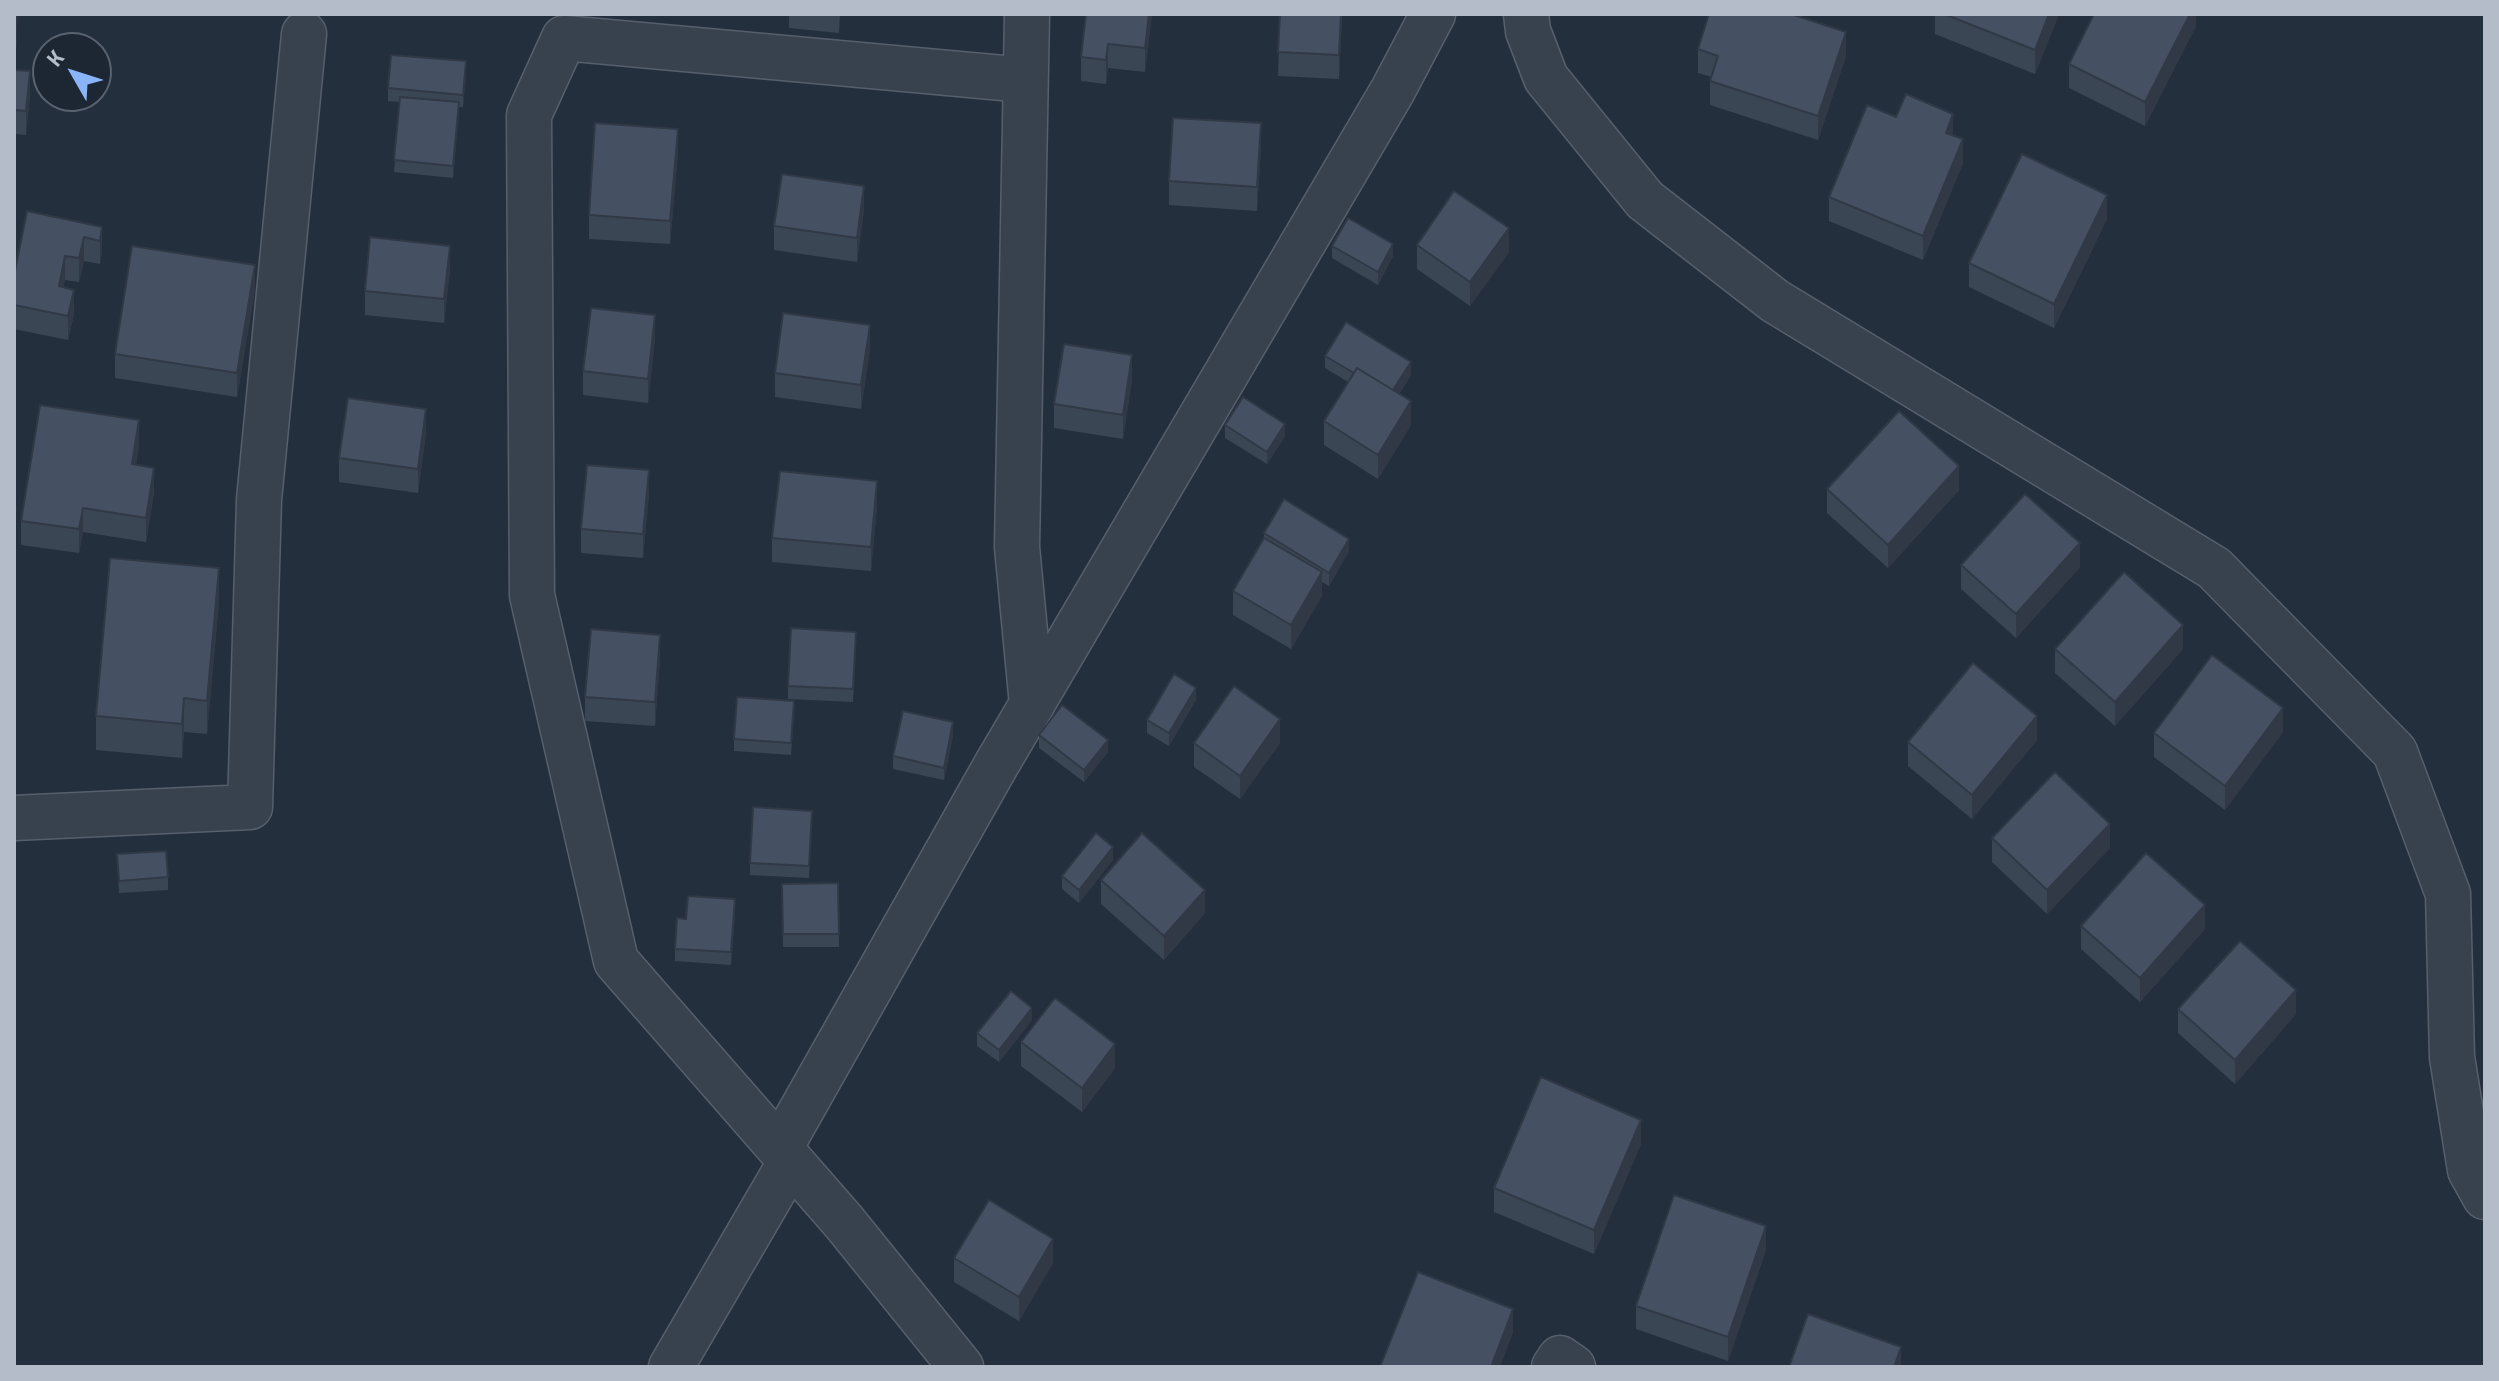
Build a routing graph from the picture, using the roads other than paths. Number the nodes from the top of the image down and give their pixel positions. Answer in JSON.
{"nodes":[{"id":1,"x":1027,"y":14,"type":"edge"},
{"id":2,"x":1433,"y":14,"type":"edge"},
{"id":3,"x":1526,"y":14,"type":"edge"},
{"id":4,"x":304,"y":34,"type":"dead end"},
{"id":5,"x":1025,"y":80,"type":"junction"},
{"id":6,"x":1032,"y":705,"type":"junction"},
{"id":7,"x":14,"y":818,"type":"edge"},
{"id":8,"x":785,"y":1154,"type":"junction"},
{"id":9,"x":2485,"y":1197,"type":"edge"},
{"id":10,"x":671,"y":1367,"type":"edge"},
{"id":11,"x":961,"y":1367,"type":"edge"},
{"id":12,"x":1554,"y":1367,"type":"edge"},
{"id":13,"x":1573,"y":1367,"type":"edge"}],
"edges":[{"from":1,"to":5,"type":"street"},
{"from":2,"to":6,"type":"street"},
{"from":3,"to":9,"type":"street"},
{"from":4,"to":7,"type":"street"},
{"from":5,"to":6,"type":"street"},
{"from":5,"to":8,"type":"street"},
{"from":6,"to":8,"type":"street"},
{"from":8,"to":10,"type":"street"},
{"from":8,"to":11,"type":"street"},
{"from":12,"to":13,"type":"street"}]}
